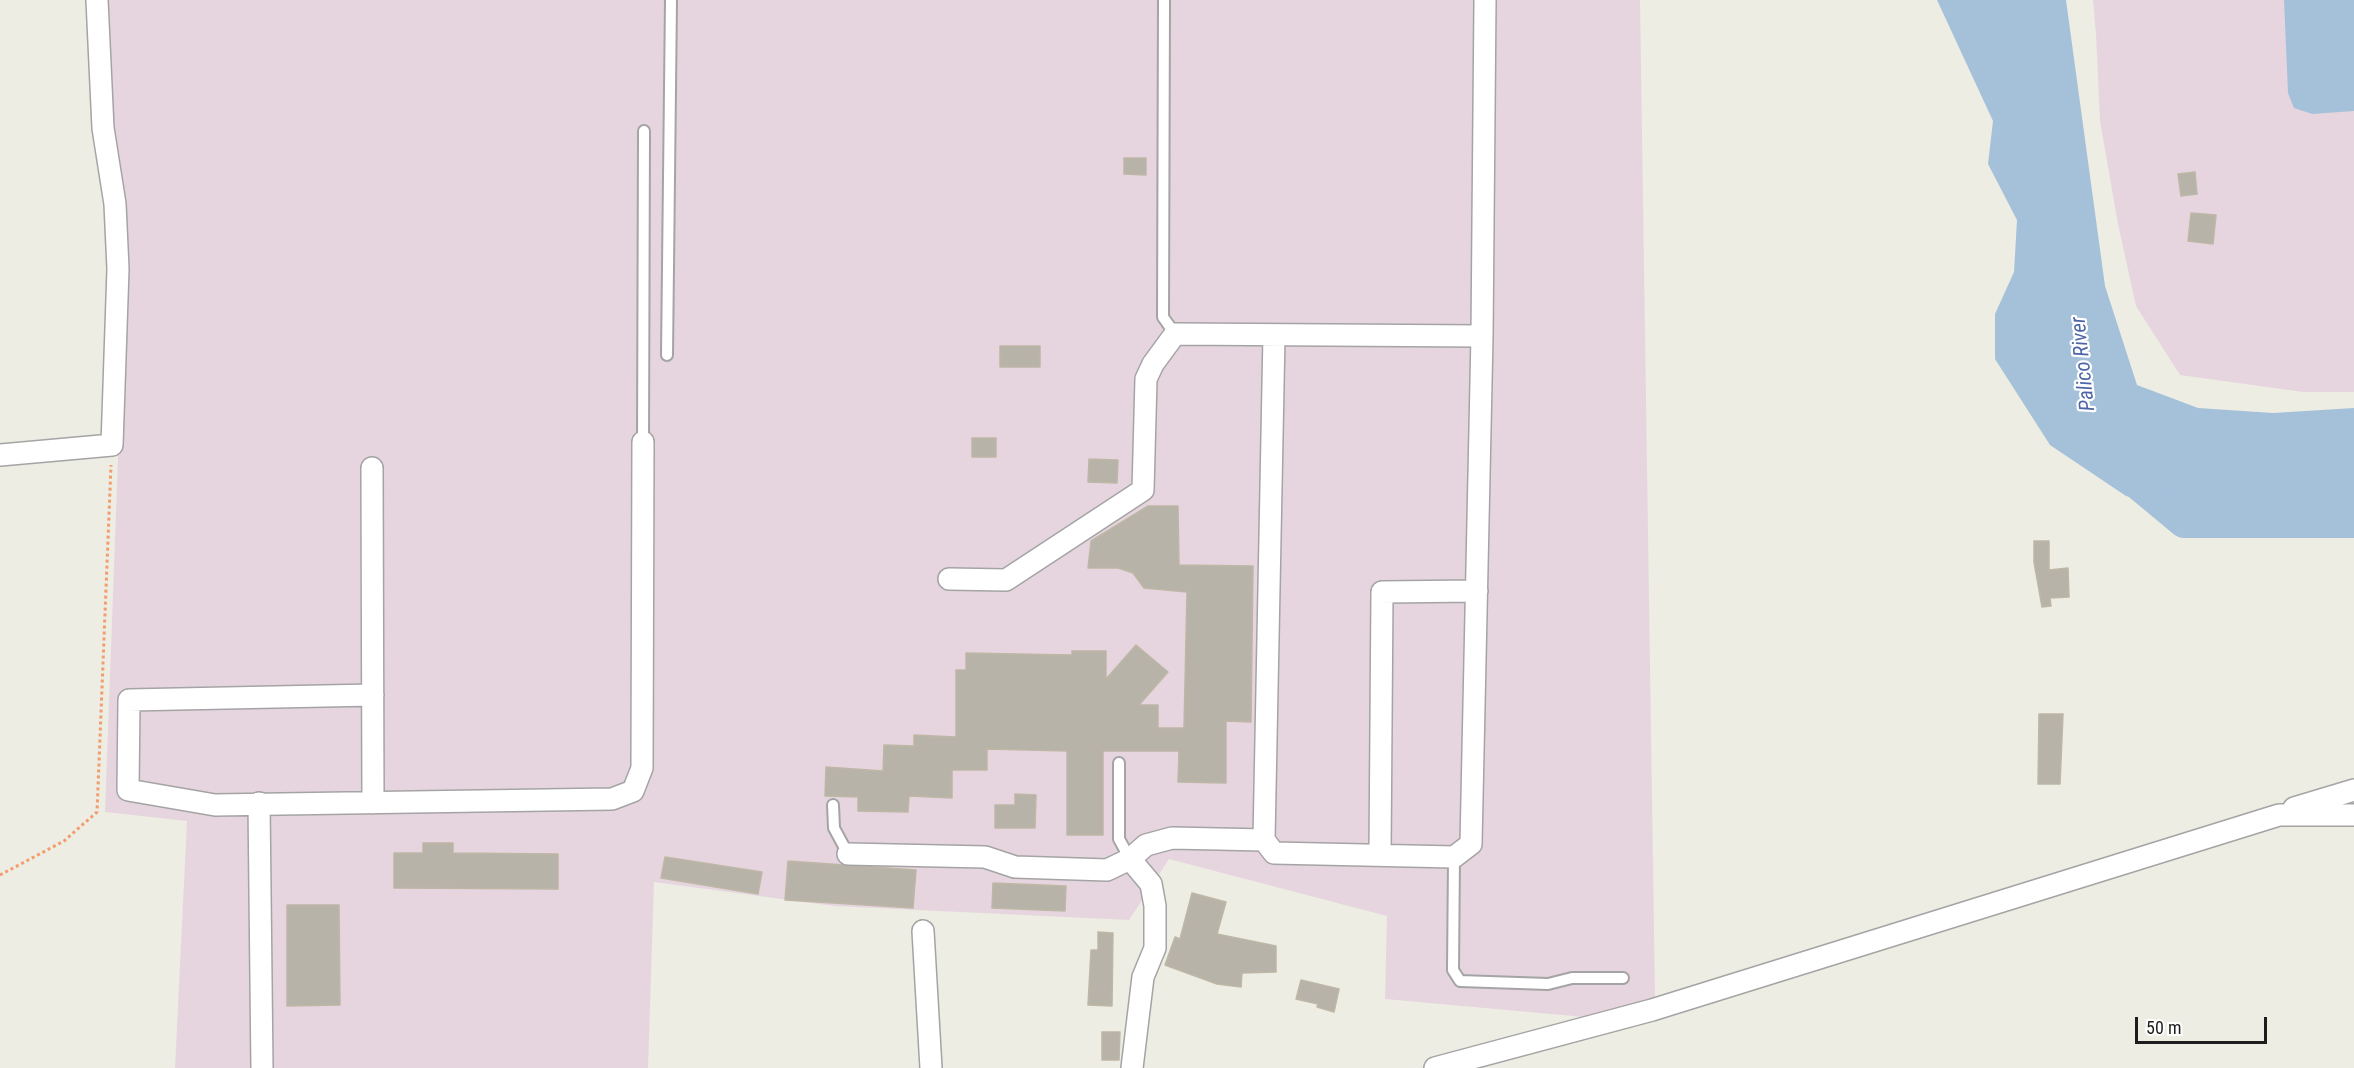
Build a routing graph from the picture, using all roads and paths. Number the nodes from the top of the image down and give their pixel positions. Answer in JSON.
{"nodes":[{"id":1,"x":97,"y":0,"type":"edge"},
{"id":2,"x":671,"y":0,"type":"edge"},
{"id":3,"x":1164,"y":0,"type":"edge"},
{"id":4,"x":1485,"y":0,"type":"edge"},
{"id":5,"x":644,"y":131,"type":"dead end"},
{"id":6,"x":1175,"y":334,"type":"junction"},
{"id":7,"x":1274,"y":335,"type":"junction"},
{"id":8,"x":1482,"y":336,"type":"junction"},
{"id":9,"x":667,"y":355,"type":"dead end"},
{"id":10,"x":643,"y":442,"type":"joint"},
{"id":11,"x":112,"y":445,"type":"junction"},
{"id":12,"x":0,"y":455,"type":"edge"},
{"id":13,"x":372,"y":468,"type":"dead end"},
{"id":14,"x":949,"y":579,"type":"dead end"},
{"id":15,"x":1477,"y":591,"type":"junction"},
{"id":16,"x":373,"y":695,"type":"junction"},
{"id":17,"x":1119,"y":764,"type":"dead end"},
{"id":18,"x":2354,"y":790,"type":"edge"},
{"id":19,"x":373,"y":802,"type":"junction"},
{"id":20,"x":259,"y":803,"type":"junction"},
{"id":21,"x":833,"y":806,"type":"dead end"},
{"id":22,"x":2279,"y":815,"type":"junction"},
{"id":23,"x":2354,"y":815,"type":"edge"},
{"id":24,"x":1264,"y":840,"type":"junction"},
{"id":25,"x":848,"y":855,"type":"joint"},
{"id":26,"x":1380,"y":855,"type":"junction"},
{"id":27,"x":1455,"y":857,"type":"junction"},
{"id":28,"x":1130,"y":860,"type":"junction"},
{"id":29,"x":0,"y":875,"type":"edge"},
{"id":30,"x":923,"y":931,"type":"dead end"},
{"id":31,"x":1623,"y":978,"type":"dead end"},
{"id":32,"x":262,"y":1068,"type":"edge"},
{"id":33,"x":931,"y":1068,"type":"edge"},
{"id":34,"x":1132,"y":1068,"type":"edge"},
{"id":35,"x":1436,"y":1068,"type":"edge"}],
"edges":[{"from":1,"to":11,"type":"street"},
{"from":2,"to":9,"type":"lane"},
{"from":3,"to":6,"type":"lane"},
{"from":4,"to":8,"type":"street"},
{"from":5,"to":10,"type":"lane"},
{"from":6,"to":7,"type":"street"},
{"from":6,"to":14,"type":"street"},
{"from":7,"to":8,"type":"street"},
{"from":7,"to":24,"type":"street"},
{"from":8,"to":15,"type":"street"},
{"from":10,"to":19,"type":"street"},
{"from":11,"to":12,"type":"street"},
{"from":11,"to":29,"type":"path"},
{"from":13,"to":16,"type":"street"},
{"from":15,"to":26,"type":"street"},
{"from":15,"to":27,"type":"street"},
{"from":16,"to":19,"type":"street"},
{"from":16,"to":20,"type":"street"},
{"from":17,"to":28,"type":"lane"},
{"from":18,"to":22,"type":"street"},
{"from":19,"to":20,"type":"street"},
{"from":20,"to":32,"type":"street"},
{"from":21,"to":25,"type":"lane"},
{"from":22,"to":23,"type":"street"},
{"from":22,"to":35,"type":"street"},
{"from":24,"to":26,"type":"street"},
{"from":24,"to":28,"type":"street"},
{"from":25,"to":28,"type":"street"},
{"from":26,"to":27,"type":"street"},
{"from":27,"to":31,"type":"lane"},
{"from":28,"to":34,"type":"street"},
{"from":30,"to":33,"type":"street"}]}
